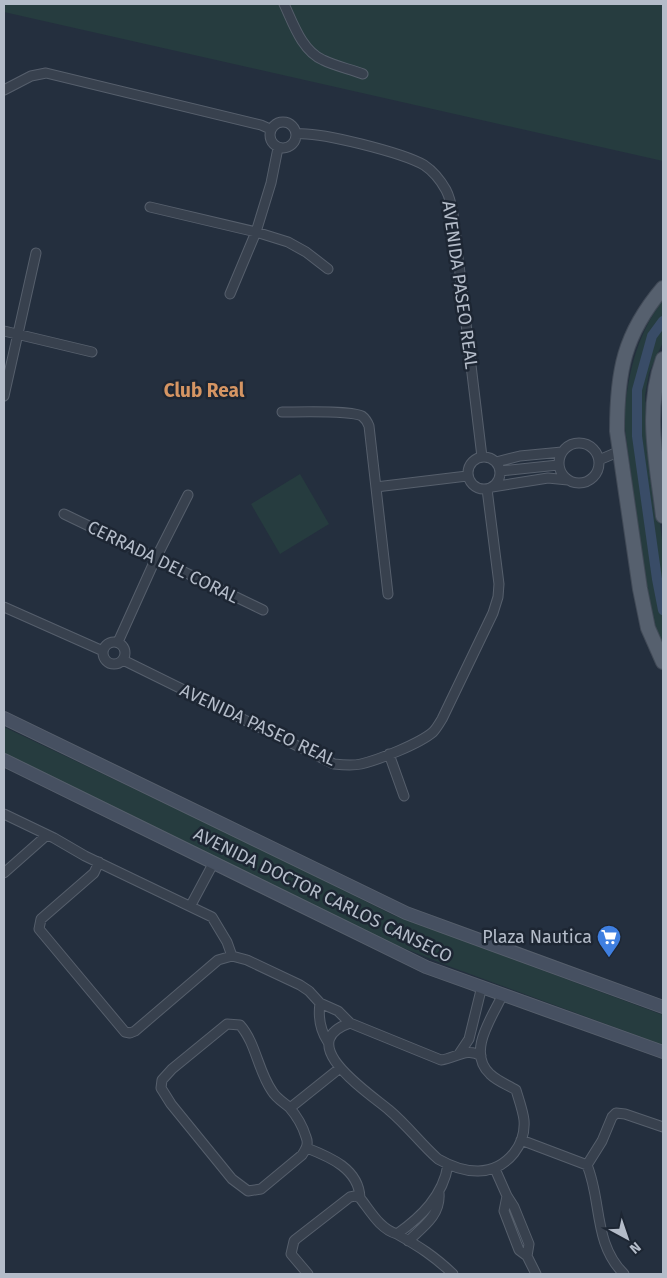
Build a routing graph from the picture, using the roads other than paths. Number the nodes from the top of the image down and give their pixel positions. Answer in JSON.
{"nodes":[{"id":1,"x":281,"y":4,"type":"edge"},
{"id":2,"x":363,"y":74,"type":"dead end"},
{"id":3,"x":4,"y":90,"type":"edge"},
{"id":4,"x":270,"y":129,"type":"junction"},
{"id":5,"x":296,"y":134,"type":"junction"},
{"id":6,"x":278,"y":148,"type":"junction"},
{"id":7,"x":150,"y":207,"type":"dead end"},
{"id":8,"x":256,"y":232,"type":"junction"},
{"id":9,"x":36,"y":253,"type":"dead end"},
{"id":10,"x":328,"y":270,"type":"dead end"},
{"id":11,"x":663,"y":288,"type":"edge"},
{"id":12,"x":230,"y":294,"type":"dead end"},
{"id":13,"x":4,"y":331,"type":"edge"},
{"id":14,"x":17,"y":334,"type":"junction"},
{"id":15,"x":92,"y":352,"type":"dead end"},
{"id":16,"x":663,"y":359,"type":"edge"},
{"id":17,"x":4,"y":396,"type":"edge"},
{"id":18,"x":282,"y":412,"type":"dead end"},
{"id":19,"x":620,"y":451,"type":"junction"},
{"id":20,"x":562,"y":452,"type":"junction"},
{"id":21,"x":482,"y":457,"type":"junction"},
{"id":22,"x":599,"y":460,"type":"junction"},
{"id":23,"x":496,"y":462,"type":"junction"},
{"id":24,"x":558,"y":464,"type":"junction"},
{"id":25,"x":500,"y":471,"type":"junction"},
{"id":26,"x":467,"y":476,"type":"junction"},
{"id":27,"x":568,"y":480,"type":"junction"},
{"id":28,"x":376,"y":487,"type":"junction"},
{"id":29,"x":490,"y":488,"type":"junction"},
{"id":30,"x":188,"y":495,"type":"dead end"},
{"id":31,"x":64,"y":514,"type":"dead end"},
{"id":32,"x":663,"y":516,"type":"edge"},
{"id":33,"x":156,"y":560,"type":"junction"},
{"id":34,"x":388,"y":594,"type":"dead end"},
{"id":35,"x":4,"y":607,"type":"edge"},
{"id":36,"x":262,"y":610,"type":"dead end"},
{"id":37,"x":118,"y":642,"type":"junction"},
{"id":38,"x":103,"y":651,"type":"junction"},
{"id":39,"x":123,"y":660,"type":"junction"},
{"id":40,"x":663,"y":662,"type":"edge"},
{"id":41,"x":4,"y":718,"type":"edge"},
{"id":42,"x":389,"y":754,"type":"junction"},
{"id":43,"x":4,"y":760,"type":"edge"},
{"id":44,"x":404,"y":796,"type":"dead end"},
{"id":45,"x":4,"y":814,"type":"edge"},
{"id":46,"x":47,"y":835,"type":"junction"},
{"id":47,"x":99,"y":862,"type":"junction"},
{"id":48,"x":214,"y":862,"type":"junction"},
{"id":49,"x":4,"y":873,"type":"edge"},
{"id":50,"x":191,"y":906,"type":"junction"},
{"id":51,"x":232,"y":956,"type":"junction"},
{"id":52,"x":482,"y":986,"type":"junction"},
{"id":53,"x":503,"y":994,"type":"junction"},
{"id":54,"x":320,"y":1003,"type":"junction"},
{"id":55,"x":663,"y":1007,"type":"edge"},
{"id":56,"x":350,"y":1023,"type":"junction"},
{"id":57,"x":328,"y":1042,"type":"junction"},
{"id":58,"x":663,"y":1052,"type":"edge"},
{"id":59,"x":459,"y":1054,"type":"junction"},
{"id":60,"x":481,"y":1056,"type":"junction"},
{"id":61,"x":340,"y":1068,"type":"junction"},
{"id":62,"x":290,"y":1108,"type":"junction"},
{"id":63,"x":663,"y":1127,"type":"edge"},
{"id":64,"x":521,"y":1140,"type":"junction"},
{"id":65,"x":307,"y":1148,"type":"junction"},
{"id":66,"x":448,"y":1165,"type":"junction"},
{"id":67,"x":587,"y":1165,"type":"junction"},
{"id":68,"x":495,"y":1169,"type":"junction"},
{"id":69,"x":439,"y":1193,"type":"junction"},
{"id":70,"x":360,"y":1198,"type":"junction"},
{"id":71,"x":393,"y":1233,"type":"junction"},
{"id":72,"x":408,"y":1240,"type":"junction"},
{"id":73,"x":308,"y":1274,"type":"edge"},
{"id":74,"x":453,"y":1274,"type":"edge"},
{"id":75,"x":536,"y":1274,"type":"edge"},
{"id":76,"x":624,"y":1274,"type":"edge"}],
"edges":[{"from":1,"to":2,"type":"street"},
{"from":3,"to":4,"type":"street"},
{"from":4,"to":5,"type":"street"},
{"from":4,"to":6,"type":"street"},
{"from":5,"to":6,"type":"street"},
{"from":5,"to":21,"type":"street","name":"AVENIDA PASEO REAL"},
{"from":6,"to":8,"type":"street"},
{"from":7,"to":8,"type":"street"},
{"from":8,"to":10,"type":"street"},
{"from":8,"to":12,"type":"street"},
{"from":9,"to":14,"type":"street"},
{"from":11,"to":19,"type":"main road"},
{"from":13,"to":14,"type":"street"},
{"from":14,"to":15,"type":"street"},
{"from":14,"to":17,"type":"street"},
{"from":16,"to":32,"type":"main road"},
{"from":18,"to":28,"type":"street"},
{"from":19,"to":22,"type":"street"},
{"from":19,"to":40,"type":"main road"},
{"from":20,"to":22,"type":"street"},
{"from":20,"to":23,"type":"street"},
{"from":20,"to":24,"type":"street"},
{"from":21,"to":23,"type":"street"},
{"from":21,"to":26,"type":"street"},
{"from":22,"to":27,"type":"street"},
{"from":23,"to":25,"type":"street"},
{"from":24,"to":25,"type":"street"},
{"from":24,"to":27,"type":"street"},
{"from":25,"to":29,"type":"street"},
{"from":26,"to":28,"type":"street"},
{"from":26,"to":29,"type":"street"},
{"from":27,"to":29,"type":"street"},
{"from":28,"to":34,"type":"street"},
{"from":29,"to":42,"type":"street","name":"AVENIDA PASEO REAL"},
{"from":30,"to":33,"type":"street"},
{"from":31,"to":33,"type":"street","name":"CERRADA DEL CORAL"},
{"from":33,"to":36,"type":"street","name":"CERRADA DEL CORAL"},
{"from":33,"to":37,"type":"street"},
{"from":35,"to":38,"type":"street"},
{"from":37,"to":38,"type":"street"},
{"from":37,"to":39,"type":"street"},
{"from":38,"to":39,"type":"street"},
{"from":39,"to":42,"type":"street","name":"AVENIDA PASEO REAL"},
{"from":41,"to":55,"type":"main road","name":"AVENIDA DOCTOR CARLOS CANSECO"},
{"from":42,"to":44,"type":"street"},
{"from":43,"to":48,"type":"main road","name":"AVENIDA DOCTOR CARLOS CANSECO"},
{"from":45,"to":46,"type":"street"},
{"from":46,"to":47,"type":"street"},
{"from":46,"to":49,"type":"street"},
{"from":47,"to":50,"type":"street"},
{"from":47,"to":51,"type":"street"},
{"from":48,"to":50,"type":"street"},
{"from":48,"to":52,"type":"main road","name":"AVENIDA DOCTOR CARLOS CANSECO"},
{"from":50,"to":51,"type":"street"},
{"from":51,"to":54,"type":"street"},
{"from":52,"to":53,"type":"main road","name":"AVENIDA DOCTOR CARLOS CANSECO"},
{"from":52,"to":59,"type":"street"},
{"from":53,"to":58,"type":"main road","name":"AVENIDA DOCTOR CARLOS CANSECO"},
{"from":53,"to":60,"type":"street"},
{"from":54,"to":56,"type":"street"},
{"from":54,"to":57,"type":"street"},
{"from":56,"to":57,"type":"street"},
{"from":56,"to":59,"type":"street"},
{"from":57,"to":61,"type":"street"},
{"from":59,"to":60,"type":"street"},
{"from":60,"to":64,"type":"street"},
{"from":61,"to":62,"type":"street"},
{"from":61,"to":66,"type":"street"},
{"from":62,"to":65,"type":"street"},
{"from":62,"to":65,"type":"street"},
{"from":63,"to":67,"type":"street"},
{"from":64,"to":67,"type":"street"},
{"from":64,"to":68,"type":"street"},
{"from":65,"to":70,"type":"street"},
{"from":66,"to":68,"type":"street"},
{"from":66,"to":69,"type":"street"},
{"from":67,"to":76,"type":"street"},
{"from":68,"to":75,"type":"street"},
{"from":69,"to":71,"type":"street"},
{"from":69,"to":72,"type":"street"},
{"from":70,"to":71,"type":"street"},
{"from":70,"to":73,"type":"street"},
{"from":71,"to":72,"type":"street"},
{"from":72,"to":74,"type":"street"}]}
